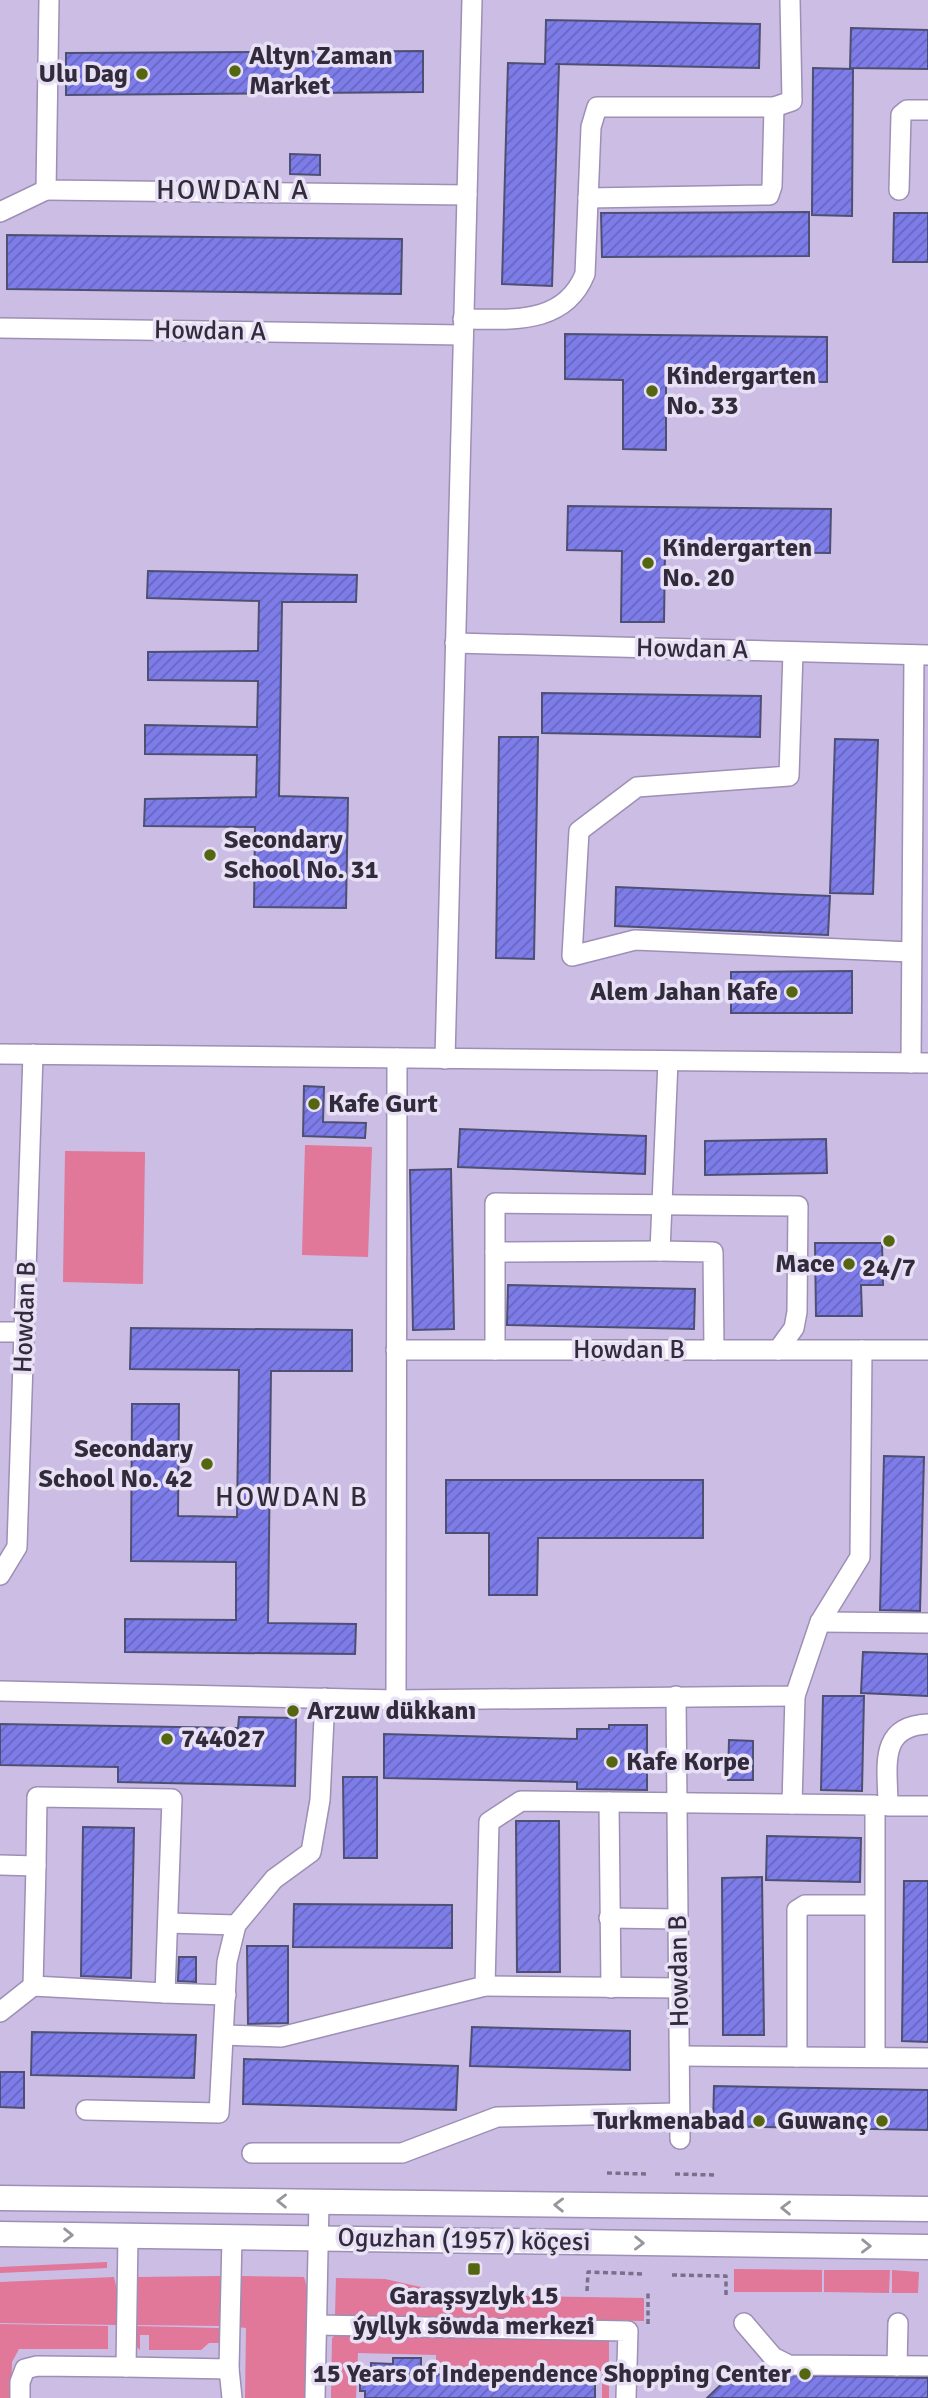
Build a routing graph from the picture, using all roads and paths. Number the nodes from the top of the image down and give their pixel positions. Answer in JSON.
{"nodes":[{"id":1,"x":48,"y":0,"type":"edge"},
{"id":2,"x":472,"y":0,"type":"edge"},
{"id":3,"x":790,"y":0,"type":"edge"},
{"id":4,"x":774,"y":107,"type":"junction"},
{"id":5,"x":928,"y":110,"type":"edge"},
{"id":6,"x":46,"y":190,"type":"junction"},
{"id":7,"x":899,"y":190,"type":"dead end"},
{"id":8,"x":467,"y":195,"type":"junction"},
{"id":9,"x":588,"y":198,"type":"junction"},
{"id":10,"x":0,"y":212,"type":"edge"},
{"id":11,"x":463,"y":327,"type":"junction"},
{"id":12,"x":0,"y":328,"type":"edge"},
{"id":13,"x":455,"y":643,"type":"junction"},
{"id":14,"x":793,"y":652,"type":"junction"},
{"id":15,"x":921,"y":655,"type":"edge"},
{"id":16,"x":911,"y":952,"type":"junction"},
{"id":17,"x":0,"y":1054,"type":"edge"},
{"id":18,"x":33,"y":1054,"type":"junction"},
{"id":19,"x":397,"y":1058,"type":"junction"},
{"id":20,"x":445,"y":1059,"type":"junction"},
{"id":21,"x":668,"y":1061,"type":"junction"},
{"id":22,"x":919,"y":1063,"type":"edge"},
{"id":23,"x":661,"y":1205,"type":"junction"},
{"id":24,"x":660,"y":1251,"type":"junction"},
{"id":25,"x":495,"y":1252,"type":"junction"},
{"id":26,"x":0,"y":1332,"type":"edge"},
{"id":27,"x":24,"y":1332,"type":"junction"},
{"id":28,"x":396,"y":1350,"type":"junction"},
{"id":29,"x":495,"y":1350,"type":"junction"},
{"id":30,"x":714,"y":1350,"type":"junction"},
{"id":31,"x":778,"y":1350,"type":"junction"},
{"id":32,"x":862,"y":1350,"type":"junction"},
{"id":33,"x":928,"y":1350,"type":"edge"},
{"id":34,"x":0,"y":1575,"type":"edge"},
{"id":35,"x":820,"y":1622,"type":"junction"},
{"id":36,"x":928,"y":1623,"type":"edge"},
{"id":37,"x":0,"y":1691,"type":"edge"},
{"id":38,"x":676,"y":1696,"type":"junction"},
{"id":39,"x":795,"y":1696,"type":"junction"},
{"id":40,"x":325,"y":1698,"type":"junction"},
{"id":41,"x":396,"y":1700,"type":"junction"},
{"id":42,"x":928,"y":1724,"type":"edge"},
{"id":43,"x":609,"y":1802,"type":"junction"},
{"id":44,"x":677,"y":1802,"type":"junction"},
{"id":45,"x":792,"y":1804,"type":"junction"},
{"id":46,"x":881,"y":1806,"type":"junction"},
{"id":47,"x":928,"y":1806,"type":"edge"},
{"id":48,"x":0,"y":1865,"type":"edge"},
{"id":49,"x":36,"y":1866,"type":"junction"},
{"id":50,"x":874,"y":1905,"type":"junction"},
{"id":51,"x":609,"y":1919,"type":"junction"},
{"id":52,"x":678,"y":1919,"type":"junction"},
{"id":53,"x":168,"y":1923,"type":"junction"},
{"id":54,"x":236,"y":1926,"type":"junction"},
{"id":55,"x":33,"y":1986,"type":"junction"},
{"id":56,"x":485,"y":1986,"type":"junction"},
{"id":57,"x":611,"y":1988,"type":"junction"},
{"id":58,"x":679,"y":1988,"type":"junction"},
{"id":59,"x":165,"y":1993,"type":"junction"},
{"id":60,"x":226,"y":1995,"type":"junction"},
{"id":61,"x":0,"y":2012,"type":"edge"},
{"id":62,"x":224,"y":2035,"type":"junction"},
{"id":63,"x":680,"y":2056,"type":"junction"},
{"id":64,"x":797,"y":2057,"type":"junction"},
{"id":65,"x":875,"y":2057,"type":"junction"},
{"id":66,"x":928,"y":2058,"type":"edge"},
{"id":67,"x":86,"y":2110,"type":"dead end"},
{"id":68,"x":678,"y":2113,"type":"junction"},
{"id":69,"x":680,"y":2139,"type":"dead end"},
{"id":70,"x":252,"y":2153,"type":"dead end"},
{"id":71,"x":607,"y":2173,"type":"dead end"},
{"id":72,"x":647,"y":2174,"type":"dead end"},
{"id":73,"x":675,"y":2175,"type":"dead end"},
{"id":74,"x":715,"y":2175,"type":"dead end"},
{"id":75,"x":0,"y":2198,"type":"edge"},
{"id":76,"x":319,"y":2202,"type":"junction"},
{"id":77,"x":928,"y":2209,"type":"edge"},
{"id":78,"x":0,"y":2234,"type":"edge"},
{"id":79,"x":128,"y":2236,"type":"junction"},
{"id":80,"x":232,"y":2237,"type":"junction"},
{"id":81,"x":318,"y":2238,"type":"junction"},
{"id":82,"x":928,"y":2247,"type":"edge"},
{"id":83,"x":645,"y":2274,"type":"dead end"},
{"id":84,"x":672,"y":2274,"type":"dead end"},
{"id":85,"x":587,"y":2291,"type":"dead end"},
{"id":86,"x":726,"y":2297,"type":"dead end"},
{"id":87,"x":744,"y":2323,"type":"dead end"},
{"id":88,"x":898,"y":2323,"type":"dead end"},
{"id":89,"x":317,"y":2325,"type":"junction"},
{"id":90,"x":897,"y":2365,"type":"junction"},
{"id":91,"x":928,"y":2366,"type":"edge"},
{"id":92,"x":126,"y":2367,"type":"junction"},
{"id":93,"x":229,"y":2369,"type":"junction"},
{"id":94,"x":20,"y":2398,"type":"edge"},
{"id":95,"x":232,"y":2398,"type":"edge"},
{"id":96,"x":315,"y":2398,"type":"edge"},
{"id":97,"x":626,"y":2398,"type":"edge"}],
"edges":[{"from":1,"to":6,"type":"street"},
{"from":2,"to":8,"type":"street"},
{"from":3,"to":4,"type":"street"},
{"from":4,"to":9,"type":"street","name":"Howdan A"},
{"from":4,"to":9,"type":"street"},
{"from":5,"to":7,"type":"street"},
{"from":6,"to":8,"type":"street"},
{"from":6,"to":10,"type":"street"},
{"from":8,"to":11,"type":"street"},
{"from":9,"to":11,"type":"street","name":"Howdan A"},
{"from":11,"to":12,"type":"street","name":"Howdan A"},
{"from":11,"to":13,"type":"street"},
{"from":13,"to":14,"type":"street","name":"Howdan A"},
{"from":13,"to":20,"type":"street"},
{"from":14,"to":15,"type":"street","name":"Howdan A"},
{"from":14,"to":16,"type":"street"},
{"from":15,"to":16,"type":"street"},
{"from":16,"to":22,"type":"street"},
{"from":17,"to":18,"type":"street"},
{"from":18,"to":19,"type":"street"},
{"from":18,"to":27,"type":"street","name":"Howdan B"},
{"from":19,"to":20,"type":"street"},
{"from":19,"to":28,"type":"street"},
{"from":20,"to":21,"type":"street"},
{"from":21,"to":22,"type":"street"},
{"from":21,"to":23,"type":"street"},
{"from":23,"to":24,"type":"street"},
{"from":23,"to":25,"type":"street"},
{"from":23,"to":31,"type":"street"},
{"from":24,"to":25,"type":"street"},
{"from":24,"to":30,"type":"street"},
{"from":25,"to":29,"type":"street"},
{"from":26,"to":27,"type":"street"},
{"from":27,"to":34,"type":"street","name":"Howdan B"},
{"from":28,"to":29,"type":"street","name":"Howdan B"},
{"from":28,"to":41,"type":"street"},
{"from":29,"to":30,"type":"street","name":"Howdan B"},
{"from":30,"to":31,"type":"street","name":"Howdan B"},
{"from":31,"to":32,"type":"street","name":"Howdan B"},
{"from":32,"to":33,"type":"street","name":"Howdan B"},
{"from":32,"to":35,"type":"street"},
{"from":35,"to":36,"type":"street"},
{"from":35,"to":39,"type":"street"},
{"from":37,"to":40,"type":"street"},
{"from":38,"to":39,"type":"street"},
{"from":38,"to":41,"type":"street"},
{"from":38,"to":44,"type":"street","name":"Howdan B"},
{"from":39,"to":45,"type":"street"},
{"from":40,"to":41,"type":"street"},
{"from":40,"to":54,"type":"street"},
{"from":42,"to":46,"type":"street"},
{"from":43,"to":44,"type":"street"},
{"from":43,"to":51,"type":"street"},
{"from":43,"to":56,"type":"street"},
{"from":44,"to":45,"type":"street"},
{"from":44,"to":52,"type":"street","name":"Howdan B"},
{"from":45,"to":46,"type":"street"},
{"from":46,"to":47,"type":"street"},
{"from":46,"to":50,"type":"street"},
{"from":48,"to":49,"type":"street"},
{"from":49,"to":53,"type":"street"},
{"from":49,"to":55,"type":"street"},
{"from":50,"to":64,"type":"street"},
{"from":50,"to":65,"type":"street"},
{"from":51,"to":52,"type":"street"},
{"from":51,"to":57,"type":"street"},
{"from":52,"to":58,"type":"street","name":"Howdan B"},
{"from":53,"to":54,"type":"street"},
{"from":53,"to":59,"type":"street"},
{"from":54,"to":60,"type":"street"},
{"from":55,"to":59,"type":"street"},
{"from":55,"to":61,"type":"street"},
{"from":56,"to":57,"type":"street"},
{"from":56,"to":62,"type":"street"},
{"from":57,"to":58,"type":"street"},
{"from":58,"to":63,"type":"street","name":"Howdan B"},
{"from":59,"to":60,"type":"street"},
{"from":60,"to":62,"type":"street"},
{"from":62,"to":67,"type":"street"},
{"from":63,"to":64,"type":"street"},
{"from":63,"to":68,"type":"street","name":"Howdan B"},
{"from":64,"to":65,"type":"street"},
{"from":65,"to":66,"type":"street"},
{"from":68,"to":69,"type":"street","name":"Howdan B"},
{"from":68,"to":70,"type":"street"},
{"from":71,"to":72,"type":"path"},
{"from":73,"to":74,"type":"path"},
{"from":76,"to":75,"type":"main road","name":"Oguzhan (1957) köçesi","one_way":true},
{"from":77,"to":76,"type":"main road","name":"Oguzhan (1957) köçesi","one_way":true},
{"from":76,"to":81,"type":"street"},
{"from":78,"to":79,"type":"main road","name":"Oguzhan (1957) köçesi","one_way":true},
{"from":79,"to":80,"type":"main road","name":"Oguzhan (1957) köçesi"},
{"from":79,"to":92,"type":"street"},
{"from":80,"to":81,"type":"main road","name":"Oguzhan (1957) köçesi"},
{"from":80,"to":93,"type":"street"},
{"from":81,"to":82,"type":"main road","name":"Oguzhan (1957) köçesi","one_way":true},
{"from":81,"to":89,"type":"street"},
{"from":83,"to":85,"type":"path"},
{"from":84,"to":86,"type":"path"},
{"from":87,"to":90,"type":"street"},
{"from":88,"to":90,"type":"street"},
{"from":89,"to":96,"type":"street"},
{"from":89,"to":97,"type":"street"},
{"from":90,"to":91,"type":"street"},
{"from":92,"to":93,"type":"street"},
{"from":92,"to":94,"type":"street"},
{"from":93,"to":95,"type":"street"}]}
